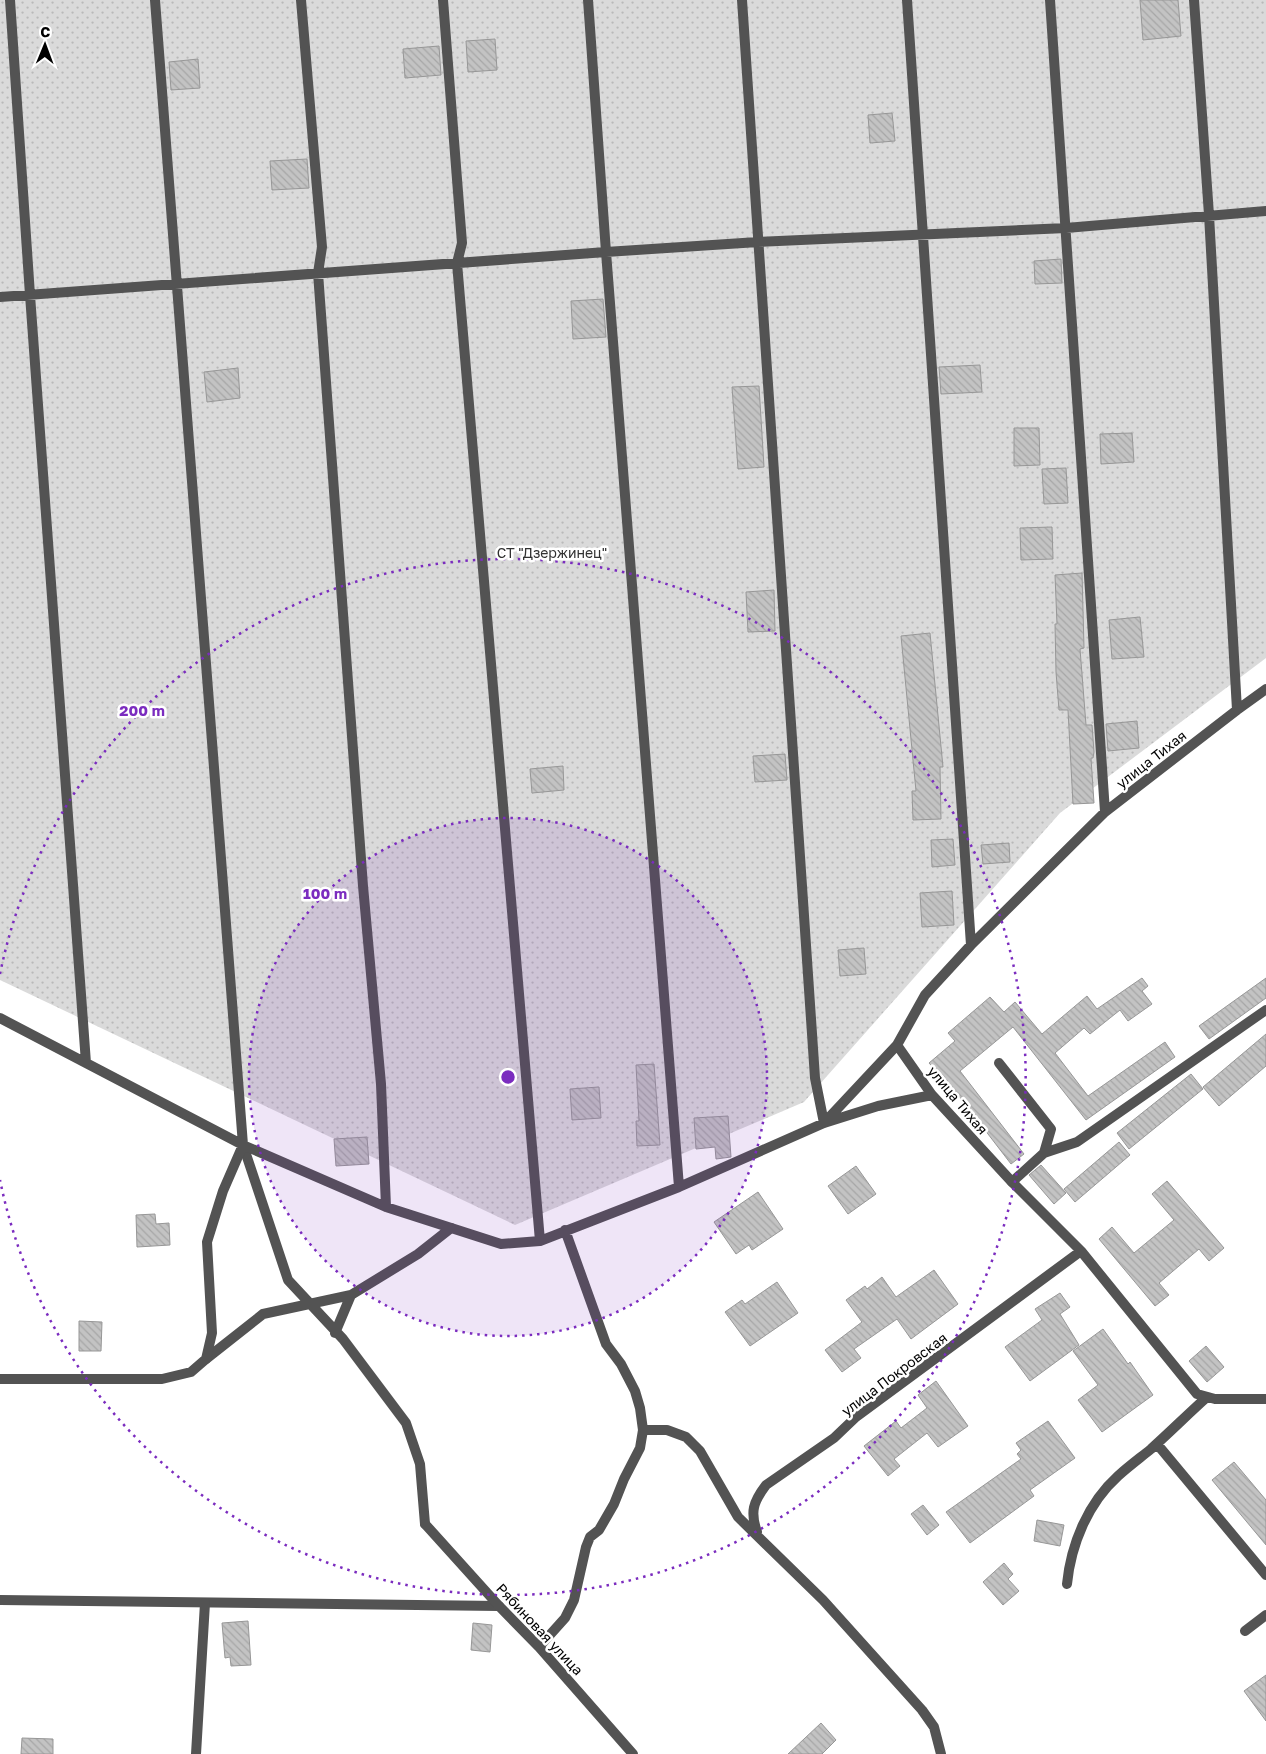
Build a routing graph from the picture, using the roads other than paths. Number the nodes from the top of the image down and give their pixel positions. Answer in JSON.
{"nodes":[{"id":1,"x":10,"y":0,"type":"edge"},
{"id":2,"x":155,"y":0,"type":"edge"},
{"id":3,"x":301,"y":0,"type":"edge"},
{"id":4,"x":443,"y":0,"type":"edge"},
{"id":5,"x":588,"y":0,"type":"edge"},
{"id":6,"x":742,"y":0,"type":"edge"},
{"id":7,"x":907,"y":0,"type":"edge"},
{"id":8,"x":1050,"y":0,"type":"edge"},
{"id":9,"x":1194,"y":0,"type":"edge"},
{"id":10,"x":1266,"y":211,"type":"edge"},
{"id":11,"x":1209,"y":215,"type":"junction"},
{"id":12,"x":1066,"y":228,"type":"junction"},
{"id":13,"x":922,"y":235,"type":"junction"},
{"id":14,"x":758,"y":242,"type":"junction"},
{"id":15,"x":606,"y":252,"type":"junction"},
{"id":16,"x":457,"y":263,"type":"junction"},
{"id":17,"x":318,"y":273,"type":"junction"},
{"id":18,"x":177,"y":284,"type":"junction"},
{"id":19,"x":30,"y":295,"type":"junction"},
{"id":20,"x":0,"y":296,"type":"edge"},
{"id":21,"x":1266,"y":689,"type":"edge"},
{"id":22,"x":1237,"y":710,"type":"junction"},
{"id":23,"x":1105,"y":812,"type":"junction"},
{"id":24,"x":971,"y":945,"type":"junction"},
{"id":25,"x":1266,"y":1010,"type":"edge"},
{"id":26,"x":0,"y":1018,"type":"edge"},
{"id":27,"x":897,"y":1045,"type":"junction"},
{"id":28,"x":86,"y":1063,"type":"junction"},
{"id":29,"x":999,"y":1063,"type":"dead end"},
{"id":30,"x":932,"y":1095,"type":"junction"},
{"id":31,"x":824,"y":1123,"type":"junction"},
{"id":32,"x":244,"y":1145,"type":"junction"},
{"id":33,"x":1044,"y":1153,"type":"junction"},
{"id":34,"x":1012,"y":1182,"type":"junction"},
{"id":35,"x":679,"y":1187,"type":"junction"},
{"id":36,"x":386,"y":1207,"type":"junction"},
{"id":37,"x":451,"y":1228,"type":"junction"},
{"id":38,"x":565,"y":1230,"type":"junction"},
{"id":39,"x":540,"y":1241,"type":"junction"},
{"id":40,"x":1080,"y":1251,"type":"junction"},
{"id":41,"x":351,"y":1296,"type":"junction"},
{"id":42,"x":309,"y":1303,"type":"junction"},
{"id":43,"x":335,"y":1333,"type":"junction"},
{"id":44,"x":206,"y":1359,"type":"junction"},
{"id":45,"x":0,"y":1379,"type":"edge"},
{"id":46,"x":1207,"y":1397,"type":"junction"},
{"id":47,"x":1266,"y":1399,"type":"edge"},
{"id":48,"x":643,"y":1430,"type":"junction"},
{"id":49,"x":1156,"y":1444,"type":"junction"},
{"id":50,"x":758,"y":1535,"type":"junction"},
{"id":51,"x":1266,"y":1575,"type":"edge"},
{"id":52,"x":1066,"y":1584,"type":"dead end"},
{"id":53,"x":0,"y":1600,"type":"edge"},
{"id":54,"x":205,"y":1603,"type":"junction"},
{"id":55,"x":499,"y":1606,"type":"junction"},
{"id":56,"x":1266,"y":1614,"type":"edge"},
{"id":57,"x":1246,"y":1631,"type":"dead end"},
{"id":58,"x":539,"y":1646,"type":"junction"},
{"id":59,"x":196,"y":1754,"type":"edge"},
{"id":60,"x":634,"y":1754,"type":"edge"},
{"id":61,"x":941,"y":1754,"type":"edge"}],
"edges":[{"from":1,"to":19,"type":"street"},
{"from":2,"to":18,"type":"street"},
{"from":3,"to":17,"type":"street"},
{"from":4,"to":16,"type":"street"},
{"from":5,"to":15,"type":"street"},
{"from":6,"to":14,"type":"street"},
{"from":7,"to":13,"type":"street"},
{"from":8,"to":12,"type":"street"},
{"from":9,"to":11,"type":"street"},
{"from":10,"to":11,"type":"street"},
{"from":11,"to":12,"type":"street"},
{"from":11,"to":22,"type":"street"},
{"from":12,"to":13,"type":"street"},
{"from":12,"to":23,"type":"street"},
{"from":13,"to":14,"type":"street"},
{"from":13,"to":24,"type":"street"},
{"from":14,"to":15,"type":"street"},
{"from":14,"to":31,"type":"street"},
{"from":15,"to":16,"type":"street"},
{"from":15,"to":35,"type":"street"},
{"from":16,"to":17,"type":"street"},
{"from":16,"to":39,"type":"street"},
{"from":17,"to":18,"type":"street"},
{"from":17,"to":36,"type":"street"},
{"from":18,"to":19,"type":"street"},
{"from":18,"to":32,"type":"street"},
{"from":19,"to":20,"type":"street"},
{"from":19,"to":28,"type":"street"},
{"from":21,"to":22,"type":"street","name":"улица Тихая"},
{"from":22,"to":23,"type":"street","name":"улица Тихая"},
{"from":23,"to":24,"type":"street","name":"улица Тихая"},
{"from":24,"to":27,"type":"street","name":"улица Тихая"},
{"from":25,"to":33,"type":"street"},
{"from":26,"to":28,"type":"street"},
{"from":27,"to":30,"type":"street","name":"улица Тихая"},
{"from":27,"to":31,"type":"street"},
{"from":28,"to":32,"type":"street"},
{"from":29,"to":33,"type":"street"},
{"from":30,"to":31,"type":"street"},
{"from":30,"to":34,"type":"street","name":"улица Тихая"},
{"from":31,"to":35,"type":"street"},
{"from":32,"to":36,"type":"street"},
{"from":32,"to":42,"type":"street"},
{"from":32,"to":44,"type":"street"},
{"from":33,"to":34,"type":"street"},
{"from":34,"to":40,"type":"street","name":"улица Тихая"},
{"from":35,"to":38,"type":"street"},
{"from":36,"to":37,"type":"street"},
{"from":37,"to":39,"type":"street"},
{"from":37,"to":41,"type":"street"},
{"from":38,"to":39,"type":"street"},
{"from":38,"to":48,"type":"street"},
{"from":40,"to":46,"type":"street","name":"улица Тихая"},
{"from":40,"to":50,"type":"street","name":"улица Покровская"},
{"from":41,"to":42,"type":"street"},
{"from":41,"to":43,"type":"street"},
{"from":42,"to":43,"type":"street"},
{"from":42,"to":44,"type":"street"},
{"from":43,"to":55,"type":"street","name":"Рябиновая улица"},
{"from":44,"to":45,"type":"street"},
{"from":46,"to":47,"type":"street"},
{"from":46,"to":49,"type":"street"},
{"from":48,"to":50,"type":"street"},
{"from":48,"to":58,"type":"street"},
{"from":49,"to":51,"type":"street"},
{"from":49,"to":52,"type":"street"},
{"from":50,"to":61,"type":"street"},
{"from":53,"to":54,"type":"street"},
{"from":54,"to":55,"type":"street"},
{"from":54,"to":59,"type":"street"},
{"from":55,"to":58,"type":"street","name":"Рябиновая улица"},
{"from":56,"to":57,"type":"street"},
{"from":58,"to":60,"type":"street","name":"Рябиновая улица"}]}
